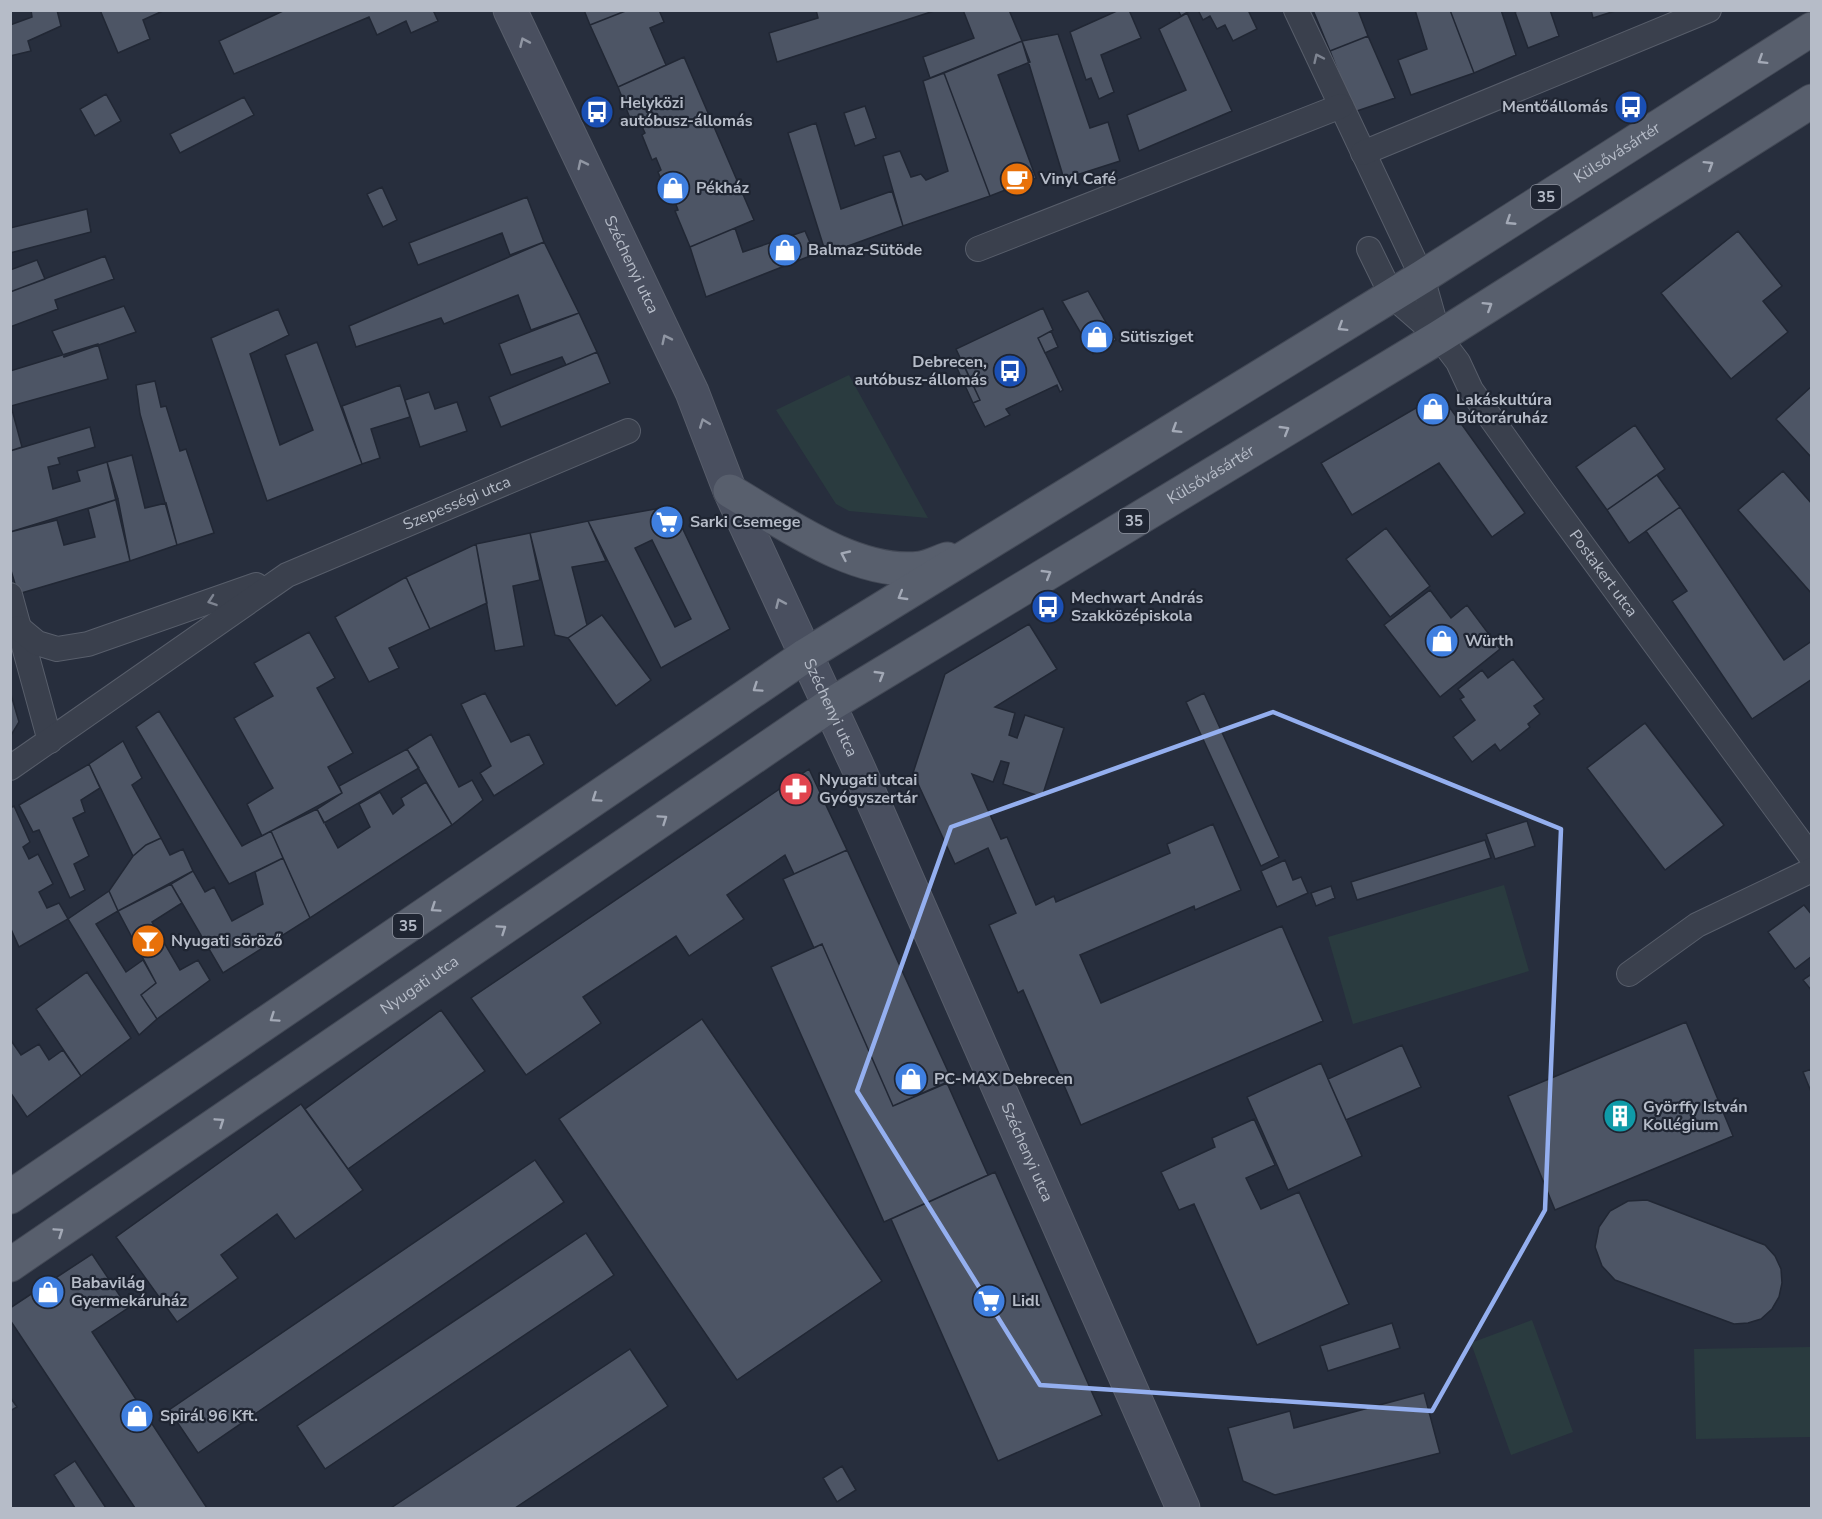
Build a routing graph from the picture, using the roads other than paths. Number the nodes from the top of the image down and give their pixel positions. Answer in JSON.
{"nodes":[{"id":1,"x":510,"y":10,"type":"edge"},
{"id":2,"x":1296,"y":10,"type":"edge"},
{"id":3,"x":1709,"y":10,"type":"edge"},
{"id":4,"x":1812,"y":29,"type":"edge"},
{"id":5,"x":1812,"y":101,"type":"edge"},
{"id":6,"x":1341,"y":106,"type":"junction"},
{"id":7,"x":1363,"y":153,"type":"junction"},
{"id":8,"x":978,"y":249,"type":"dead end"},
{"id":9,"x":1369,"y":249,"type":"dead end"},
{"id":10,"x":1422,"y":277,"type":"junction"},
{"id":11,"x":1392,"y":296,"type":"junction"},
{"id":12,"x":1439,"y":337,"type":"junction"},
{"id":13,"x":628,"y":430,"type":"dead end"},
{"id":14,"x":730,"y":491,"type":"junction"},
{"id":15,"x":982,"y":547,"type":"junction"},
{"id":16,"x":287,"y":574,"type":"junction"},
{"id":17,"x":10,"y":595,"type":"edge"},
{"id":18,"x":20,"y":628,"type":"junction"},
{"id":19,"x":806,"y":655,"type":"junction"},
{"id":20,"x":830,"y":705,"type":"junction"},
{"id":21,"x":50,"y":741,"type":"junction"},
{"id":22,"x":10,"y":768,"type":"edge"},
{"id":23,"x":1812,"y":858,"type":"edge"},
{"id":24,"x":1812,"y":870,"type":"edge"},
{"id":25,"x":1629,"y":974,"type":"dead end"},
{"id":26,"x":10,"y":1197,"type":"edge"},
{"id":27,"x":10,"y":1265,"type":"edge"},
{"id":28,"x":1183,"y":1509,"type":"edge"}],
"edges":[{"from":14,"to":1,"type":"street","name":"Széchenyi utca","one_way":true},
{"from":6,"to":2,"type":"street","one_way":true},
{"from":3,"to":7,"type":"street"},
{"from":4,"to":10,"type":"main road","name":"Külsővásártér","number":"35","one_way":true},
{"from":12,"to":5,"type":"main road","name":"Külsővásártér","number":"35","one_way":true},
{"from":6,"to":7,"type":"street"},
{"from":6,"to":8,"type":"street"},
{"from":7,"to":10,"type":"street"},
{"from":9,"to":11,"type":"street"},
{"from":10,"to":11,"type":"main road","name":"Külsővásártér","number":"35"},
{"from":10,"to":12,"type":"street","name":"Postakert utca"},
{"from":11,"to":12,"type":"street"},
{"from":11,"to":15,"type":"main road","name":"Külsővásártér","number":"35","one_way":true},
{"from":20,"to":12,"type":"main road","name":"Külsővásártér","number":"35","one_way":true},
{"from":12,"to":23,"type":"street","name":"Postakert utca"},
{"from":13,"to":16,"type":"street","name":"Szepességi utca"},
{"from":15,"to":14,"type":"main road","one_way":true},
{"from":19,"to":14,"type":"street","name":"Széchenyi utca","one_way":true},
{"from":15,"to":19,"type":"main road","name":"Külsővásártér","number":"35","one_way":true},
{"from":16,"to":18,"type":"street","name":"Szepességi utca","one_way":true},
{"from":16,"to":21,"type":"street","name":"Szepességi utca"},
{"from":17,"to":18,"type":"street"},
{"from":18,"to":21,"type":"street"},
{"from":19,"to":20,"type":"street","name":"Széchenyi utca"},
{"from":19,"to":26,"type":"main road","number":"35","one_way":true},
{"from":27,"to":20,"type":"main road","name":"Nyugati utca","number":"35","one_way":true},
{"from":20,"to":28,"type":"street","name":"Széchenyi utca"},
{"from":21,"to":22,"type":"street","name":"Szepességi utca"},
{"from":24,"to":25,"type":"street"}]}
